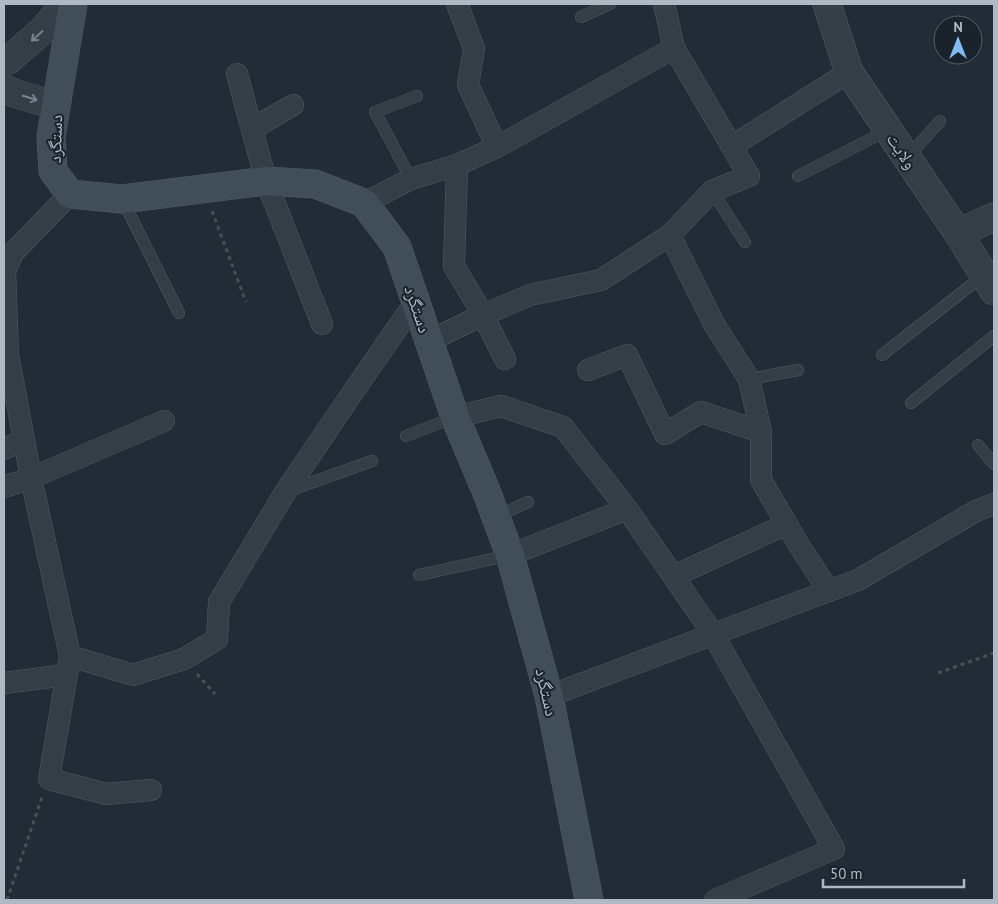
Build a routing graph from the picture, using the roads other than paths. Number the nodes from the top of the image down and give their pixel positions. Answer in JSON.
{"nodes":[{"id":1,"x":64,"y":4,"type":"edge"},
{"id":2,"x":73,"y":4,"type":"edge"},
{"id":3,"x":457,"y":4,"type":"edge"},
{"id":4,"x":610,"y":4,"type":"edge"},
{"id":5,"x":664,"y":4,"type":"edge"},
{"id":6,"x":827,"y":4,"type":"edge"},
{"id":7,"x":581,"y":17,"type":"dead end"},
{"id":8,"x":674,"y":48,"type":"junction"},
{"id":9,"x":4,"y":62,"type":"edge"},
{"id":10,"x":849,"y":72,"type":"junction"},
{"id":11,"x":237,"y":74,"type":"dead end"},
{"id":12,"x":4,"y":89,"type":"edge"},
{"id":13,"x":417,"y":96,"type":"dead end"},
{"id":14,"x":293,"y":105,"type":"dead end"},
{"id":15,"x":56,"y":106,"type":"junction"},
{"id":16,"x":940,"y":121,"type":"dead end"},
{"id":17,"x":252,"y":129,"type":"junction"},
{"id":18,"x":888,"y":130,"type":"junction"},
{"id":19,"x":732,"y":146,"type":"junction"},
{"id":20,"x":497,"y":147,"type":"junction"},
{"id":21,"x":907,"y":158,"type":"junction"},
{"id":22,"x":457,"y":164,"type":"junction"},
{"id":23,"x":798,"y":176,"type":"dead end"},
{"id":24,"x":411,"y":179,"type":"junction"},
{"id":25,"x":266,"y":181,"type":"junction"},
{"id":26,"x":712,"y":191,"type":"junction"},
{"id":27,"x":70,"y":194,"type":"junction"},
{"id":28,"x":122,"y":199,"type":"junction"},
{"id":29,"x":364,"y":204,"type":"junction"},
{"id":30,"x":994,"y":217,"type":"edge"},
{"id":31,"x":958,"y":233,"type":"junction"},
{"id":32,"x":670,"y":236,"type":"junction"},
{"id":33,"x":745,"y":242,"type":"dead end"},
{"id":34,"x":4,"y":271,"type":"edge"},
{"id":35,"x":989,"y":283,"type":"edge"},
{"id":36,"x":416,"y":301,"type":"junction"},
{"id":37,"x":179,"y":313,"type":"dead end"},
{"id":38,"x":483,"y":315,"type":"junction"},
{"id":39,"x":322,"y":324,"type":"dead end"},
{"id":40,"x":994,"y":336,"type":"edge"},
{"id":41,"x":429,"y":340,"type":"junction"},
{"id":42,"x":882,"y":355,"type":"dead end"},
{"id":43,"x":505,"y":359,"type":"dead end"},
{"id":44,"x":588,"y":370,"type":"dead end"},
{"id":45,"x":798,"y":370,"type":"dead end"},
{"id":46,"x":750,"y":379,"type":"junction"},
{"id":47,"x":911,"y":403,"type":"dead end"},
{"id":48,"x":455,"y":417,"type":"junction"},
{"id":49,"x":164,"y":421,"type":"dead end"},
{"id":50,"x":761,"y":432,"type":"junction"},
{"id":51,"x":406,"y":436,"type":"dead end"},
{"id":52,"x":24,"y":440,"type":"junction"},
{"id":53,"x":978,"y":445,"type":"dead end"},
{"id":54,"x":4,"y":449,"type":"edge"},
{"id":55,"x":372,"y":461,"type":"dead end"},
{"id":56,"x":994,"y":464,"type":"edge"},
{"id":57,"x":31,"y":478,"type":"junction"},
{"id":58,"x":4,"y":487,"type":"edge"},
{"id":59,"x":286,"y":492,"type":"junction"},
{"id":60,"x":528,"y":502,"type":"dead end"},
{"id":61,"x":994,"y":504,"type":"edge"},
{"id":62,"x":628,"y":509,"type":"junction"},
{"id":63,"x":496,"y":517,"type":"junction"},
{"id":64,"x":787,"y":524,"type":"junction"},
{"id":65,"x":510,"y":555,"type":"junction"},
{"id":66,"x":419,"y":575,"type":"dead end"},
{"id":67,"x":674,"y":576,"type":"junction"},
{"id":68,"x":829,"y":591,"type":"junction"},
{"id":69,"x":713,"y":634,"type":"junction"},
{"id":70,"x":68,"y":665,"type":"junction"},
{"id":71,"x":4,"y":683,"type":"edge"},
{"id":72,"x":549,"y":696,"type":"junction"},
{"id":73,"x":151,"y":790,"type":"dead end"},
{"id":74,"x":588,"y":900,"type":"edge"},
{"id":75,"x":715,"y":900,"type":"edge"}],
"edges":[{"from":1,"to":9,"type":"street","one_way":true},
{"from":2,"to":15,"type":"main road","name":"دستگرد"},
{"from":3,"to":20,"type":"street"},
{"from":4,"to":7,"type":"lane"},
{"from":5,"to":8,"type":"street"},
{"from":6,"to":10,"type":"street","name":"ولایت"},
{"from":8,"to":19,"type":"street"},
{"from":8,"to":20,"type":"street"},
{"from":10,"to":18,"type":"street","name":"ولایت"},
{"from":10,"to":19,"type":"street"},
{"from":11,"to":17,"type":"street"},
{"from":12,"to":15,"type":"street","one_way":true},
{"from":13,"to":24,"type":"lane"},
{"from":14,"to":17,"type":"street"},
{"from":15,"to":27,"type":"main road","name":"دستگرد"},
{"from":16,"to":21,"type":"lane"},
{"from":17,"to":25,"type":"street"},
{"from":18,"to":21,"type":"street","name":"ولایت"},
{"from":18,"to":23,"type":"lane"},
{"from":19,"to":26,"type":"street"},
{"from":20,"to":22,"type":"street"},
{"from":21,"to":31,"type":"street","name":"ولایت"},
{"from":22,"to":24,"type":"street"},
{"from":22,"to":38,"type":"street"},
{"from":24,"to":29,"type":"street"},
{"from":25,"to":28,"type":"main road"},
{"from":25,"to":29,"type":"main road"},
{"from":25,"to":39,"type":"street"},
{"from":26,"to":32,"type":"street"},
{"from":26,"to":33,"type":"lane"},
{"from":27,"to":28,"type":"main road"},
{"from":27,"to":34,"type":"street"},
{"from":28,"to":37,"type":"lane"},
{"from":29,"to":36,"type":"main road","name":"دستگرد"},
{"from":30,"to":31,"type":"street"},
{"from":31,"to":35,"type":"street","name":"ولایت"},
{"from":32,"to":38,"type":"street"},
{"from":32,"to":46,"type":"street"},
{"from":34,"to":52,"type":"street"},
{"from":35,"to":42,"type":"lane"},
{"from":36,"to":41,"type":"main road","name":"دستگرد"},
{"from":36,"to":59,"type":"street"},
{"from":38,"to":41,"type":"street"},
{"from":38,"to":43,"type":"street"},
{"from":40,"to":47,"type":"lane"},
{"from":41,"to":48,"type":"main road","name":"دستگرد"},
{"from":44,"to":50,"type":"street"},
{"from":45,"to":46,"type":"lane"},
{"from":46,"to":50,"type":"street"},
{"from":48,"to":51,"type":"lane"},
{"from":48,"to":62,"type":"street"},
{"from":48,"to":63,"type":"main road","name":"دستگرد"},
{"from":49,"to":57,"type":"street"},
{"from":50,"to":64,"type":"street"},
{"from":52,"to":54,"type":"street"},
{"from":52,"to":57,"type":"street"},
{"from":53,"to":56,"type":"lane"},
{"from":55,"to":59,"type":"lane"},
{"from":57,"to":58,"type":"street"},
{"from":57,"to":70,"type":"street"},
{"from":59,"to":70,"type":"street"},
{"from":60,"to":63,"type":"lane"},
{"from":61,"to":68,"type":"street"},
{"from":62,"to":65,"type":"street"},
{"from":62,"to":67,"type":"street"},
{"from":63,"to":65,"type":"main road","name":"دستگرد"},
{"from":64,"to":67,"type":"street"},
{"from":64,"to":68,"type":"street"},
{"from":65,"to":66,"type":"lane"},
{"from":65,"to":72,"type":"main road","name":"دستگرد"},
{"from":67,"to":69,"type":"street"},
{"from":68,"to":69,"type":"street"},
{"from":69,"to":72,"type":"street"},
{"from":69,"to":75,"type":"street"},
{"from":70,"to":71,"type":"street"},
{"from":70,"to":73,"type":"street"},
{"from":72,"to":74,"type":"main road","name":"دستگرد"}]}
